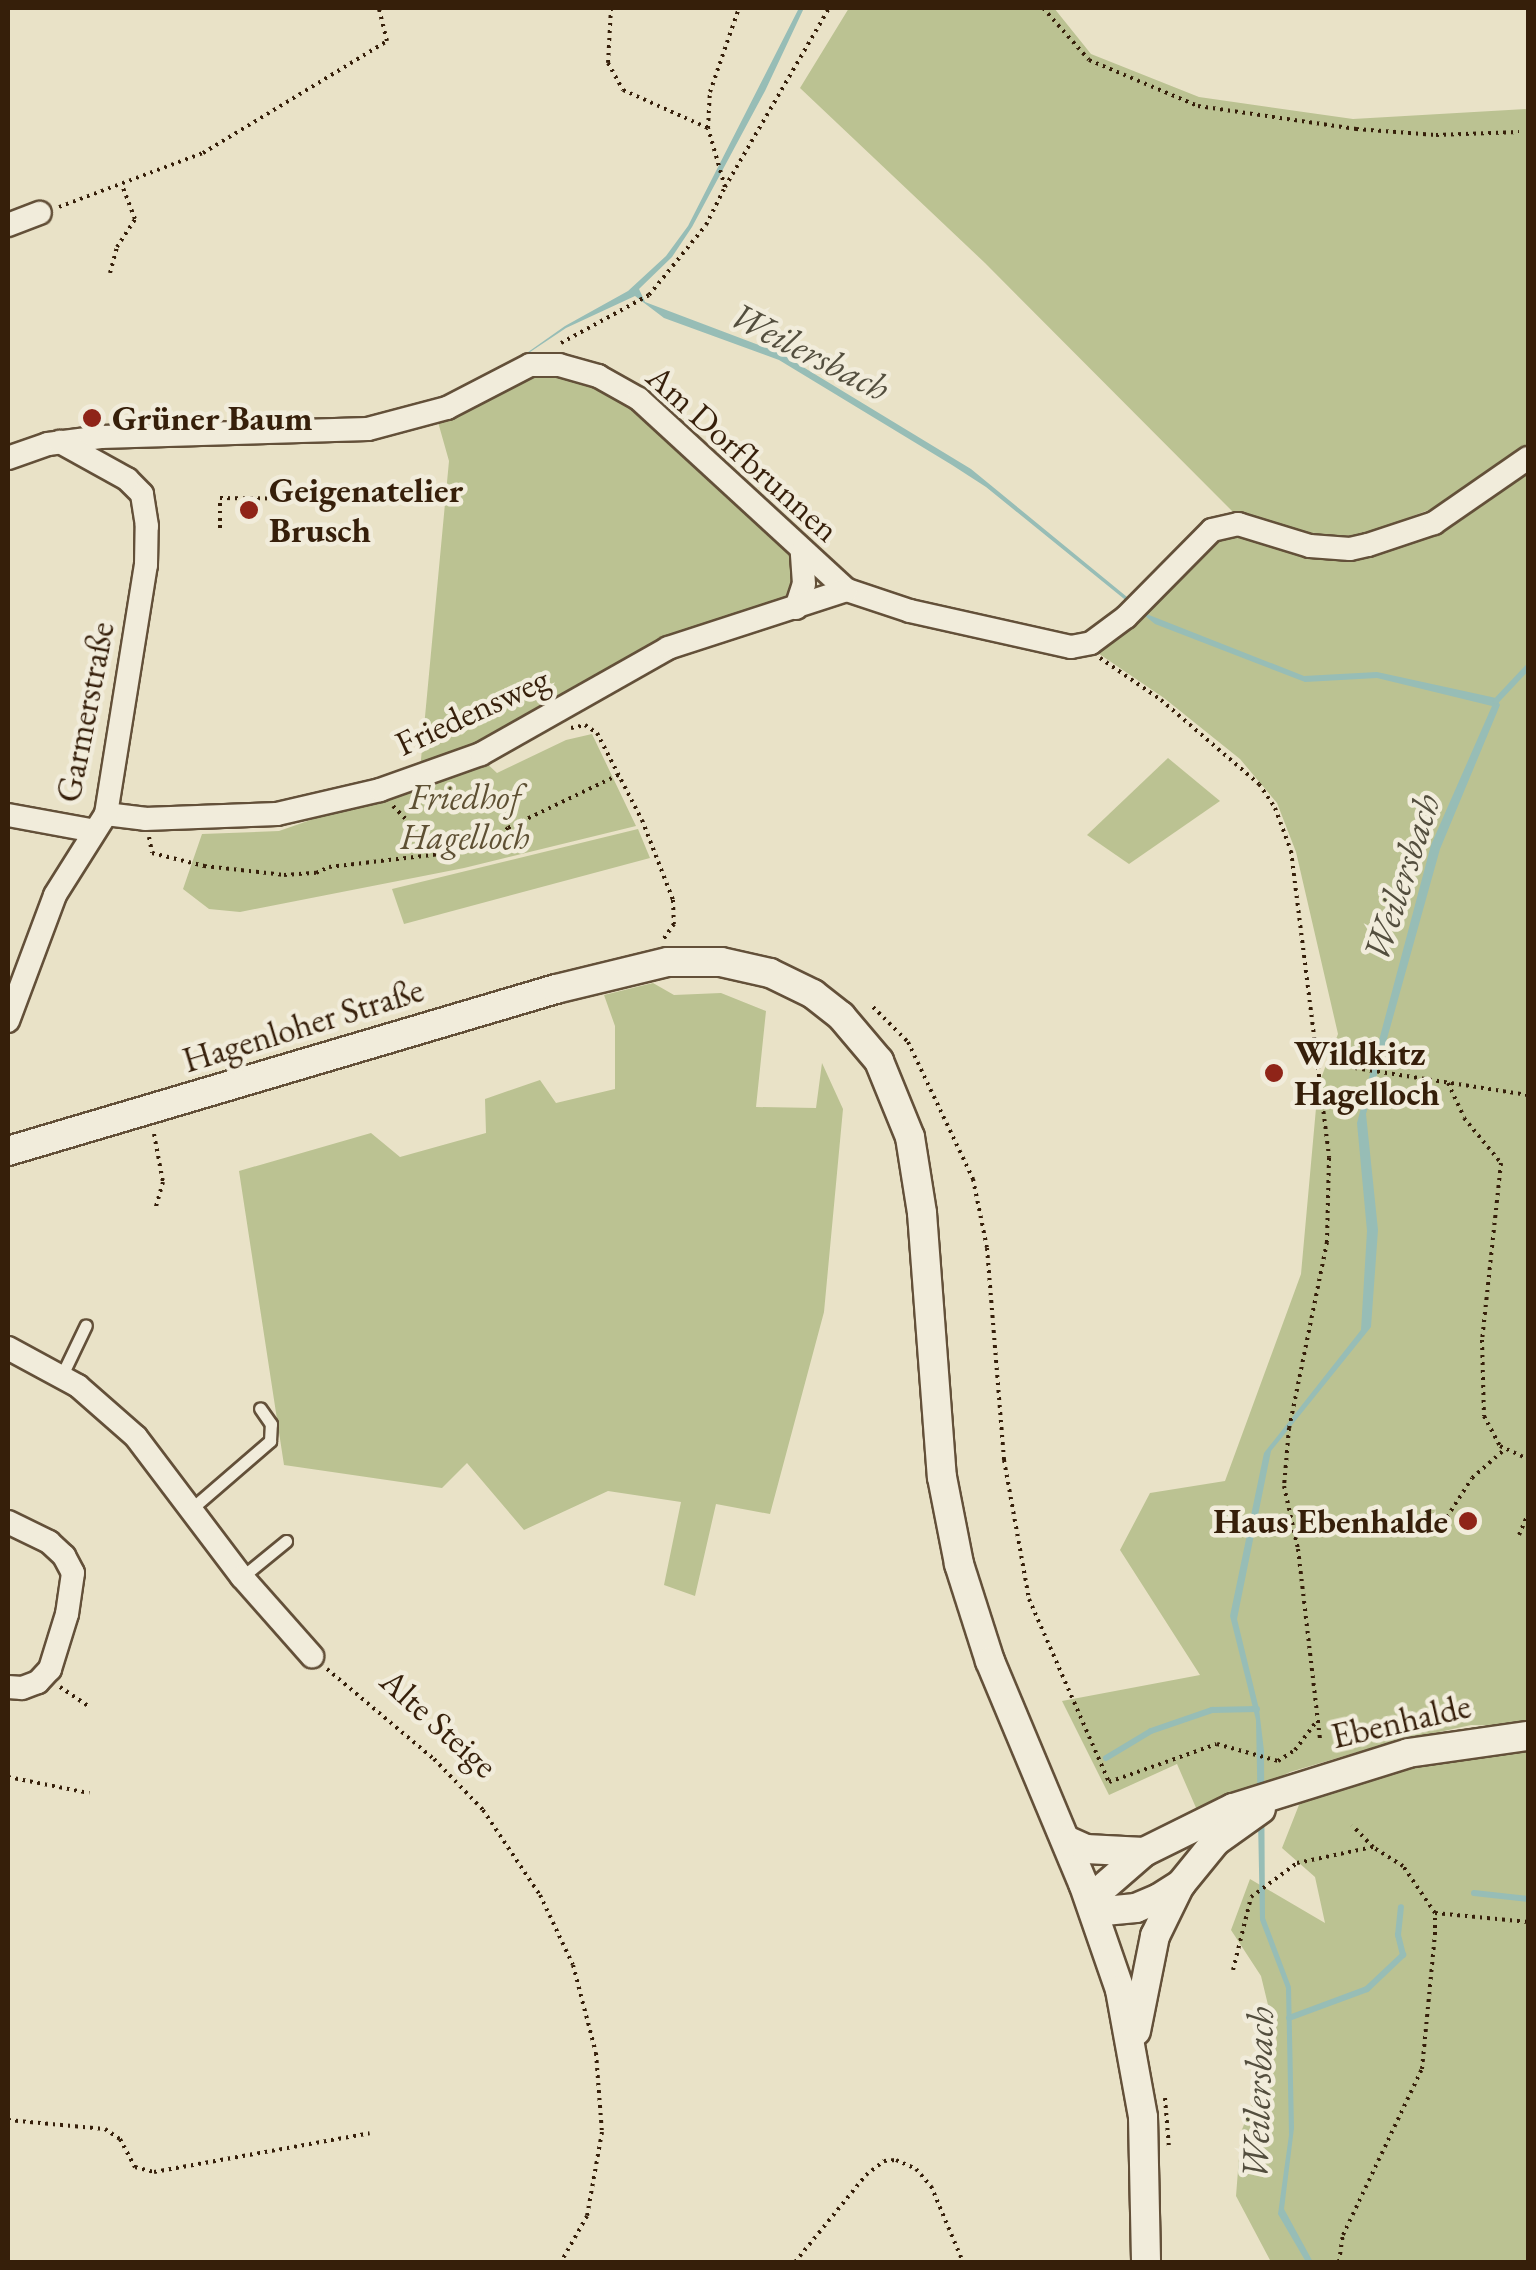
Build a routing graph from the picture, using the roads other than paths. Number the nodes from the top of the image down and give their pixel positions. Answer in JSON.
{"nodes":[{"id":1,"x":40,"y":214,"type":"road end"},
{"id":2,"x":8,"y":225,"type":"edge"},
{"id":3,"x":60,"y":442,"type":"junction"},
{"id":4,"x":8,"y":458,"type":"edge"},
{"id":5,"x":1528,"y":458,"type":"edge"},
{"id":6,"x":802,"y":552,"type":"junction"},
{"id":7,"x":847,"y":590,"type":"junction"},
{"id":8,"x":796,"y":608,"type":"junction"},
{"id":9,"x":8,"y":815,"type":"edge"},
{"id":10,"x":101,"y":823,"type":"junction"},
{"id":11,"x":8,"y":1021,"type":"edge"},
{"id":12,"x":8,"y":1151,"type":"edge"},
{"id":13,"x":86,"y":1324,"type":"dead end"},
{"id":14,"x":8,"y":1348,"type":"edge"},
{"id":15,"x":62,"y":1376,"type":"junction"},
{"id":16,"x":260,"y":1408,"type":"dead end"},
{"id":17,"x":190,"y":1510,"type":"junction"},
{"id":18,"x":8,"y":1522,"type":"edge"},
{"id":19,"x":286,"y":1541,"type":"dead end"},
{"id":20,"x":242,"y":1577,"type":"junction"},
{"id":21,"x":312,"y":1656,"type":"road end"},
{"id":22,"x":8,"y":1686,"type":"edge"},
{"id":23,"x":1528,"y":1736,"type":"edge"},
{"id":24,"x":1292,"y":1789,"type":"junction"},
{"id":25,"x":1066,"y":1840,"type":"junction"},
{"id":26,"x":1144,"y":1852,"type":"junction"},
{"id":27,"x":1180,"y":1884,"type":"junction"},
{"id":28,"x":1092,"y":1906,"type":"junction"},
{"id":29,"x":1134,"y":2052,"type":"junction"},
{"id":30,"x":1146,"y":2262,"type":"edge"}],
"edges":[{"from":1,"to":2,"type":"street"},
{"from":3,"to":4,"type":"street"},
{"from":3,"to":6,"type":"street","name":"Am Dorfbrunnen"},
{"from":3,"to":10,"type":"street","name":"Garmerstraße"},
{"from":5,"to":7,"type":"street"},
{"from":6,"to":7,"type":"street","name":"Am Dorfbrunnen"},
{"from":6,"to":8,"type":"street"},
{"from":7,"to":8,"type":"street","name":"Friedensweg"},
{"from":8,"to":10,"type":"street","name":"Friedensweg"},
{"from":9,"to":10,"type":"street","name":"Friedensweg"},
{"from":10,"to":11,"type":"street","name":"Garmerstraße"},
{"from":12,"to":25,"type":"street","name":"Hagenloher Straße"},
{"from":13,"to":15,"type":"lane"},
{"from":14,"to":15,"type":"street"},
{"from":15,"to":17,"type":"street"},
{"from":16,"to":17,"type":"lane"},
{"from":17,"to":20,"type":"street"},
{"from":18,"to":22,"type":"street"},
{"from":19,"to":20,"type":"lane"},
{"from":20,"to":21,"type":"street"},
{"from":23,"to":24,"type":"street","name":"Ebenhalde"},
{"from":24,"to":26,"type":"street","name":"Ebenhalde"},
{"from":24,"to":27,"type":"street","name":"Ebenhalde"},
{"from":25,"to":26,"type":"street"},
{"from":25,"to":28,"type":"street","name":"Hagenloher Straße"},
{"from":26,"to":28,"type":"street","name":"Ebenhalde"},
{"from":27,"to":28,"type":"street","name":"Ebenhalde"},
{"from":27,"to":29,"type":"street"},
{"from":28,"to":29,"type":"street","name":"Hagenloher Straße"},
{"from":29,"to":30,"type":"street"}]}
